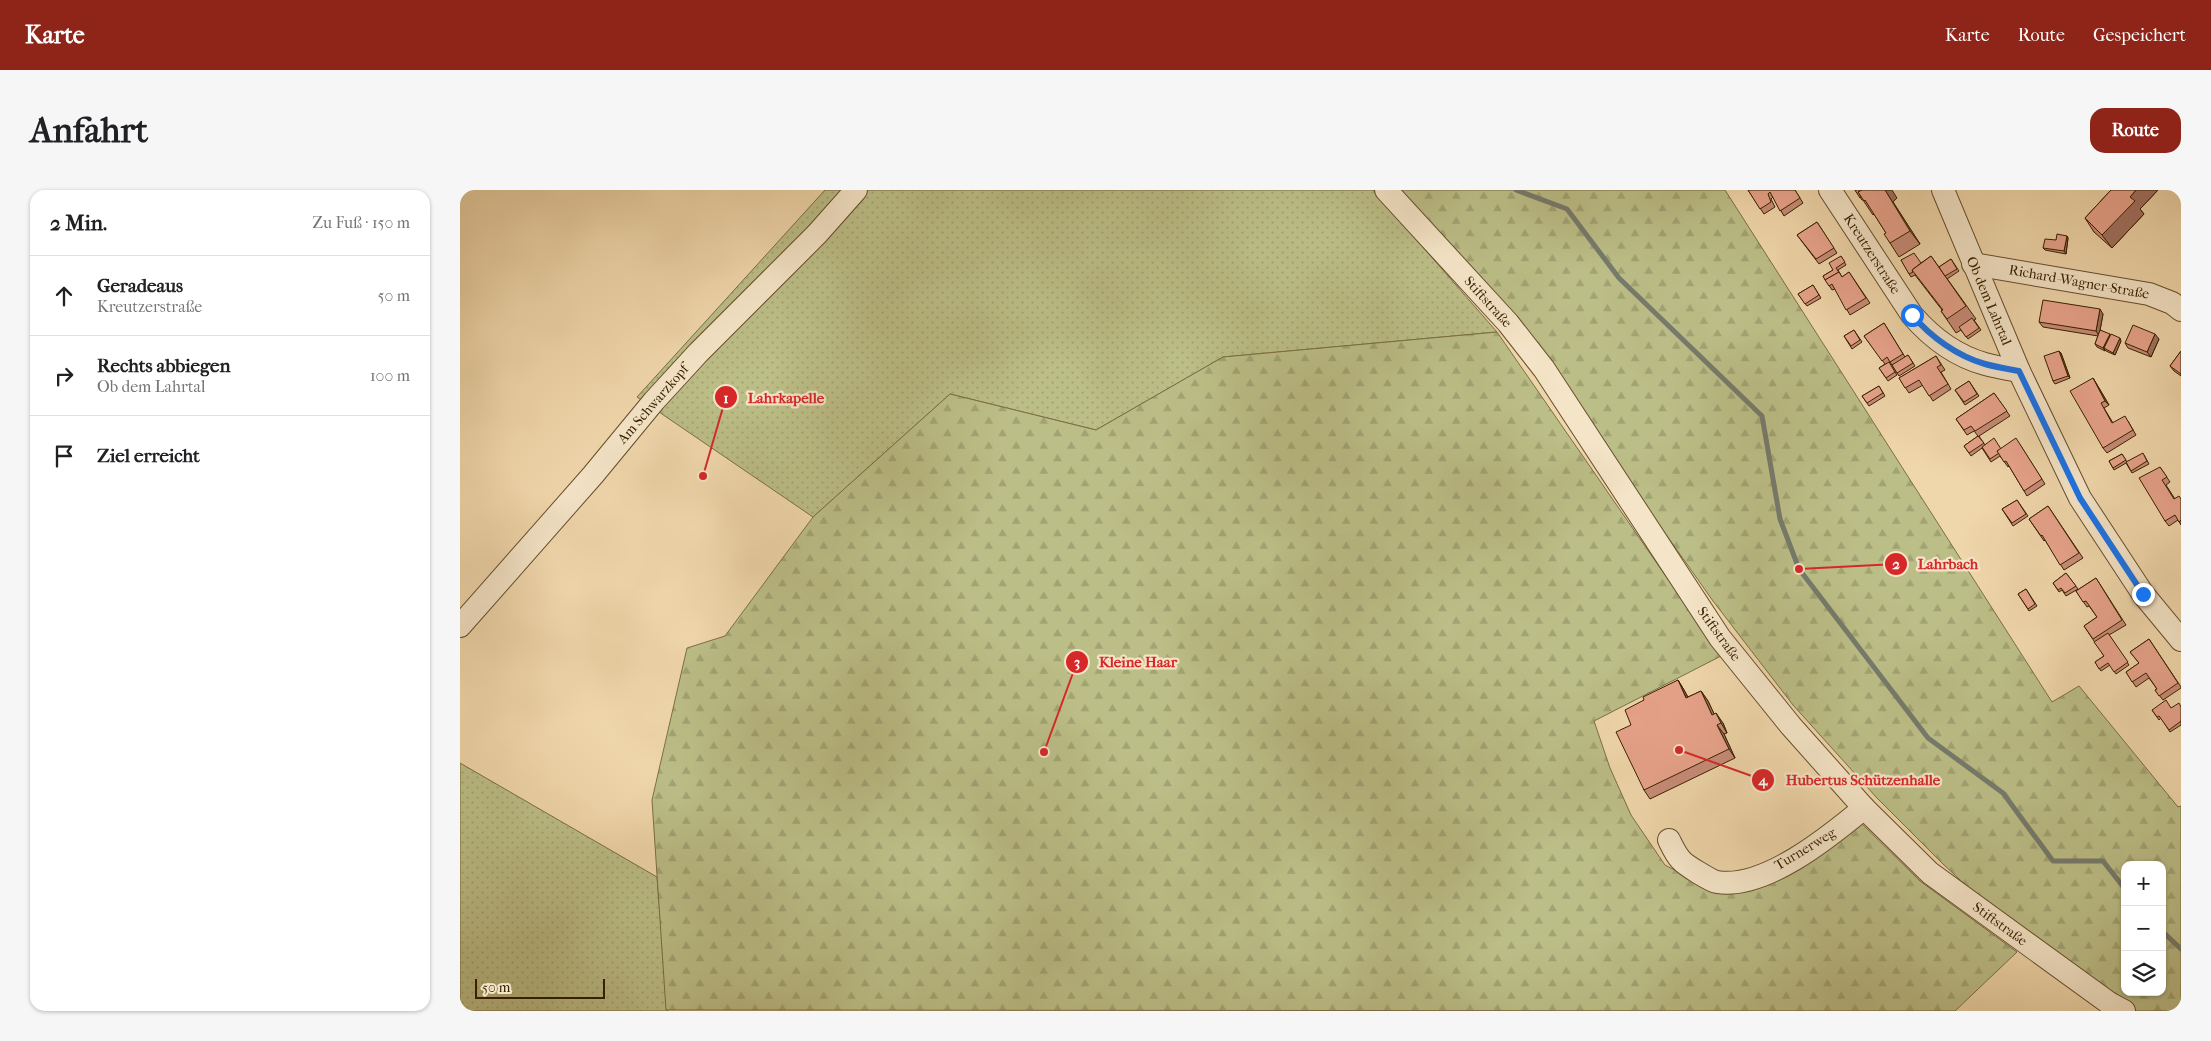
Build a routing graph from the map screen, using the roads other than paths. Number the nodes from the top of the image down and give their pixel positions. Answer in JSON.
{"nodes":[{"id":1,"x":856,"y":190,"type":"edge"},
{"id":2,"x":1386,"y":190,"type":"edge"},
{"id":3,"x":1830,"y":190,"type":"edge"},
{"id":4,"x":1943,"y":190,"type":"edge"},
{"id":5,"x":1973,"y":264,"type":"junction"},
{"id":6,"x":2178,"y":303,"type":"edge"},
{"id":7,"x":2019,"y":371,"type":"junction"},
{"id":8,"x":460,"y":626,"type":"edge"},
{"id":9,"x":2181,"y":640,"type":"edge"},
{"id":10,"x":1864,"y":808,"type":"junction"},
{"id":11,"x":1669,"y":840,"type":"dead end"},
{"id":12,"x":2124,"y":1011,"type":"edge"}],
"edges":[{"from":1,"to":8,"type":"street","name":"Am Schwarzkopf"},
{"from":2,"to":10,"type":"street","name":"Stiftstraße"},
{"from":3,"to":7,"type":"street","name":"Kreutzerstraße"},
{"from":4,"to":5,"type":"street","name":"Ob dem Lahrtal"},
{"from":5,"to":6,"type":"street","name":"Richard-Wagner-Straße"},
{"from":5,"to":7,"type":"street","name":"Ob dem Lahrtal"},
{"from":7,"to":9,"type":"street","name":"Ob dem Lahrtal"},
{"from":10,"to":11,"type":"street","name":"Turnerweg"},
{"from":10,"to":12,"type":"street","name":"Stiftstraße"}]}
